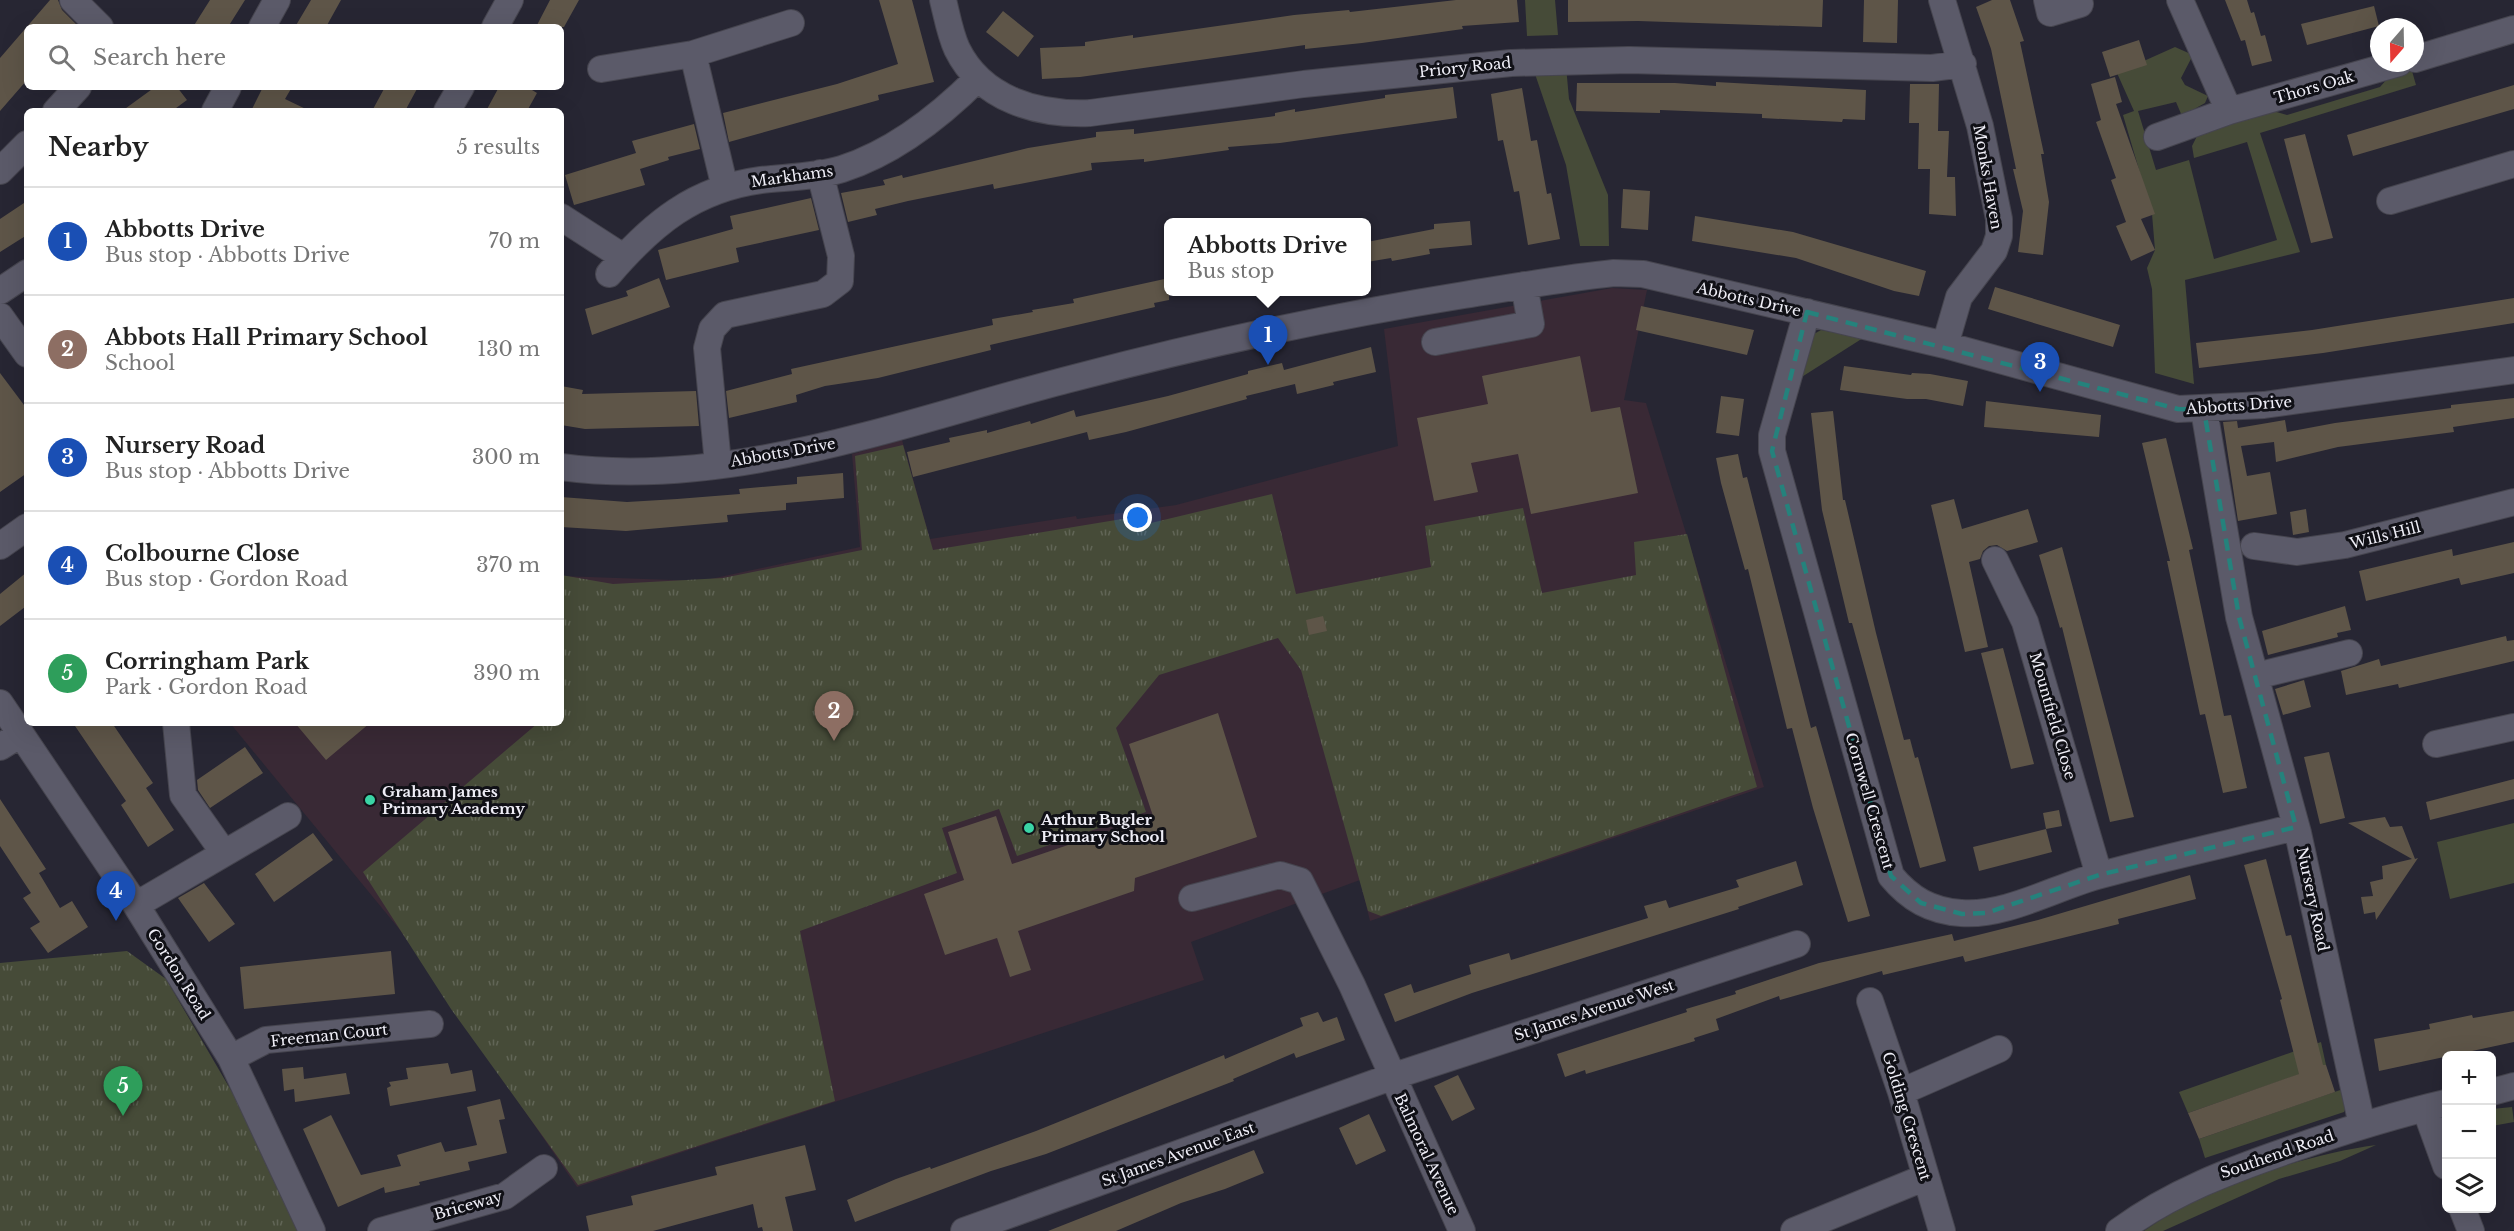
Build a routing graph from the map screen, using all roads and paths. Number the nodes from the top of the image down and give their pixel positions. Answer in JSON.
{"nodes":[{"id":1,"x":73,"y":0,"type":"edge"},
{"id":2,"x":277,"y":0,"type":"edge"},
{"id":3,"x":510,"y":0,"type":"edge"},
{"id":4,"x":943,"y":0,"type":"edge"},
{"id":5,"x":1942,"y":0,"type":"edge"},
{"id":6,"x":2047,"y":0,"type":"edge"},
{"id":7,"x":2180,"y":0,"type":"edge"},
{"id":8,"x":2080,"y":4,"type":"dead end"},
{"id":9,"x":791,"y":23,"type":"dead end"},
{"id":10,"x":97,"y":24,"type":"edge"},
{"id":11,"x":264,"y":24,"type":"edge"},
{"id":12,"x":497,"y":24,"type":"edge"},
{"id":13,"x":2514,"y":29,"type":"edge"},
{"id":14,"x":693,"y":54,"type":"junction"},
{"id":15,"x":2424,"y":55,"type":"edge"},
{"id":16,"x":1963,"y":64,"type":"junction"},
{"id":17,"x":601,"y":69,"type":"dead end"},
{"id":18,"x":2370,"y":71,"type":"edge"},
{"id":19,"x":978,"y":78,"type":"junction"},
{"id":20,"x":75,"y":90,"type":"edge"},
{"id":21,"x":226,"y":90,"type":"edge"},
{"id":22,"x":459,"y":90,"type":"edge"},
{"id":23,"x":59,"y":108,"type":"edge"},
{"id":24,"x":217,"y":108,"type":"edge"},
{"id":25,"x":449,"y":108,"type":"edge"},
{"id":26,"x":2229,"y":111,"type":"junction"},
{"id":27,"x":2157,"y":137,"type":"dead end"},
{"id":28,"x":24,"y":147,"type":"edge"},
{"id":29,"x":2514,"y":164,"type":"edge"},
{"id":30,"x":0,"y":171,"type":"edge"},
{"id":31,"x":820,"y":174,"type":"junction"},
{"id":32,"x":725,"y":188,"type":"junction"},
{"id":33,"x":2390,"y":201,"type":"dead end"},
{"id":34,"x":564,"y":220,"type":"edge"},
{"id":35,"x":24,"y":275,"type":"edge"},
{"id":36,"x":1524,"y":285,"type":"junction"},
{"id":37,"x":0,"y":291,"type":"edge"},
{"id":38,"x":1807,"y":312,"type":"junction"},
{"id":39,"x":0,"y":316,"type":"edge"},
{"id":40,"x":1435,"y":342,"type":"dead end"},
{"id":41,"x":1946,"y":345,"type":"junction"},
{"id":42,"x":24,"y":350,"type":"edge"},
{"id":43,"x":2514,"y":370,"type":"edge"},
{"id":44,"x":2204,"y":410,"type":"junction"},
{"id":45,"x":718,"y":464,"type":"junction"},
{"id":46,"x":564,"y":467,"type":"edge"},
{"id":47,"x":2514,"y":502,"type":"edge"},
{"id":48,"x":24,"y":529,"type":"edge"},
{"id":49,"x":0,"y":546,"type":"edge"},
{"id":50,"x":2254,"y":546,"type":"dead end"},
{"id":51,"x":1995,"y":561,"type":"dead end"},
{"id":52,"x":2349,"y":653,"type":"dead end"},
{"id":53,"x":2256,"y":676,"type":"junction"},
{"id":54,"x":0,"y":703,"type":"edge"},
{"id":55,"x":176,"y":726,"type":"edge"},
{"id":56,"x":2514,"y":727,"type":"edge"},
{"id":57,"x":21,"y":734,"type":"junction"},
{"id":58,"x":2436,"y":744,"type":"dead end"},
{"id":59,"x":0,"y":747,"type":"edge"},
{"id":60,"x":288,"y":816,"type":"dead end"},
{"id":61,"x":2296,"y":827,"type":"junction"},
{"id":62,"x":224,"y":854,"type":"junction"},
{"id":63,"x":2099,"y":875,"type":"junction"},
{"id":64,"x":1192,"y":898,"type":"dead end"},
{"id":65,"x":136,"y":905,"type":"junction"},
{"id":66,"x":1797,"y":944,"type":"dead end"},
{"id":67,"x":1870,"y":1001,"type":"dead end"},
{"id":68,"x":430,"y":1024,"type":"dead end"},
{"id":69,"x":1999,"y":1049,"type":"dead end"},
{"id":70,"x":231,"y":1058,"type":"junction"},
{"id":71,"x":1391,"y":1077,"type":"junction"},
{"id":72,"x":2514,"y":1086,"type":"edge"},
{"id":73,"x":2496,"y":1091,"type":"edge"},
{"id":74,"x":1901,"y":1092,"type":"junction"},
{"id":75,"x":2436,"y":1105,"type":"edge"},
{"id":76,"x":2362,"y":1125,"type":"junction"},
{"id":77,"x":2445,"y":1159,"type":"edge"},
{"id":78,"x":544,"y":1168,"type":"dead end"},
{"id":79,"x":1926,"y":1177,"type":"junction"},
{"id":80,"x":2463,"y":1213,"type":"edge"},
{"id":81,"x":422,"y":1225,"type":"edge"},
{"id":82,"x":312,"y":1231,"type":"edge"},
{"id":83,"x":381,"y":1231,"type":"edge"},
{"id":84,"x":964,"y":1231,"type":"edge"},
{"id":85,"x":1462,"y":1231,"type":"edge"},
{"id":86,"x":1794,"y":1231,"type":"edge"},
{"id":87,"x":1942,"y":1231,"type":"edge"},
{"id":88,"x":2119,"y":1231,"type":"edge"},
{"id":89,"x":2470,"y":1231,"type":"edge"}],
"edges":[{"from":1,"to":10,"type":"street"},
{"from":2,"to":11,"type":"street"},
{"from":3,"to":12,"type":"street"},
{"from":4,"to":19,"type":"street"},
{"from":5,"to":16,"type":"street","name":"Monks Haven"},
{"from":6,"to":8,"type":"street"},
{"from":7,"to":26,"type":"street"},
{"from":9,"to":14,"type":"street"},
{"from":13,"to":15,"type":"street"},
{"from":14,"to":17,"type":"street"},
{"from":14,"to":32,"type":"street"},
{"from":16,"to":19,"type":"street","name":"Priory Road"},
{"from":16,"to":41,"type":"street","name":"Monks Haven"},
{"from":18,"to":26,"type":"street","name":"Thors Oak"},
{"from":19,"to":31,"type":"street","name":"Markhams"},
{"from":20,"to":23,"type":"street"},
{"from":21,"to":24,"type":"street"},
{"from":22,"to":25,"type":"street"},
{"from":26,"to":27,"type":"street","name":"Thors Oak"},
{"from":28,"to":30,"type":"street"},
{"from":29,"to":33,"type":"street"},
{"from":31,"to":32,"type":"street","name":"Markhams"},
{"from":31,"to":45,"type":"street"},
{"from":32,"to":34,"type":"street","name":"Markhams"},
{"from":35,"to":37,"type":"street"},
{"from":36,"to":38,"type":"street","name":"Abbotts Drive"},
{"from":36,"to":40,"type":"street"},
{"from":36,"to":45,"type":"street","name":"Abbotts Drive"},
{"from":38,"to":41,"type":"street","name":"Abbotts Drive"},
{"from":38,"to":63,"type":"street","name":"Cornwell Crescent"},
{"from":39,"to":42,"type":"street"},
{"from":41,"to":44,"type":"street","name":"Abbotts Drive"},
{"from":43,"to":44,"type":"street","name":"Abbotts Drive"},
{"from":44,"to":53,"type":"street","name":"Nursery Road"},
{"from":45,"to":46,"type":"street","name":"Abbotts Drive"},
{"from":47,"to":50,"type":"street","name":"Wills Hill"},
{"from":48,"to":49,"type":"street"},
{"from":51,"to":63,"type":"street","name":"Mountfield Close"},
{"from":52,"to":53,"type":"street"},
{"from":53,"to":61,"type":"street","name":"Nursery Road"},
{"from":54,"to":57,"type":"street","name":"Gordon Road"},
{"from":55,"to":62,"type":"street"},
{"from":56,"to":58,"type":"street"},
{"from":57,"to":59,"type":"street"},
{"from":57,"to":65,"type":"street","name":"Gordon Road"},
{"from":60,"to":62,"type":"street"},
{"from":61,"to":63,"type":"street","name":"Cornwell Crescent"},
{"from":61,"to":76,"type":"street","name":"Nursery Road"},
{"from":62,"to":65,"type":"street"},
{"from":64,"to":71,"type":"street","name":"Balmoral Avenue"},
{"from":65,"to":70,"type":"street","name":"Gordon Road"},
{"from":66,"to":71,"type":"street","name":"St James Avenue West"},
{"from":67,"to":74,"type":"street","name":"Golding Crescent"},
{"from":68,"to":70,"type":"street","name":"Freeman Court"},
{"from":69,"to":74,"type":"street"},
{"from":70,"to":82,"type":"street","name":"Gordon Road"},
{"from":71,"to":84,"type":"street","name":"St James Avenue East"},
{"from":71,"to":85,"type":"street","name":"Balmoral Avenue"},
{"from":72,"to":73,"type":"street"},
{"from":74,"to":79,"type":"street","name":"Golding Crescent"},
{"from":75,"to":76,"type":"street","name":"Southend Road"},
{"from":75,"to":77,"type":"street"},
{"from":76,"to":88,"type":"street","name":"Southend Road"},
{"from":78,"to":81,"type":"street","name":"Briceway"},
{"from":79,"to":86,"type":"street"},
{"from":79,"to":87,"type":"street","name":"Golding Crescent"},
{"from":80,"to":89,"type":"street"},
{"from":81,"to":83,"type":"street","name":"Briceway"}]}
